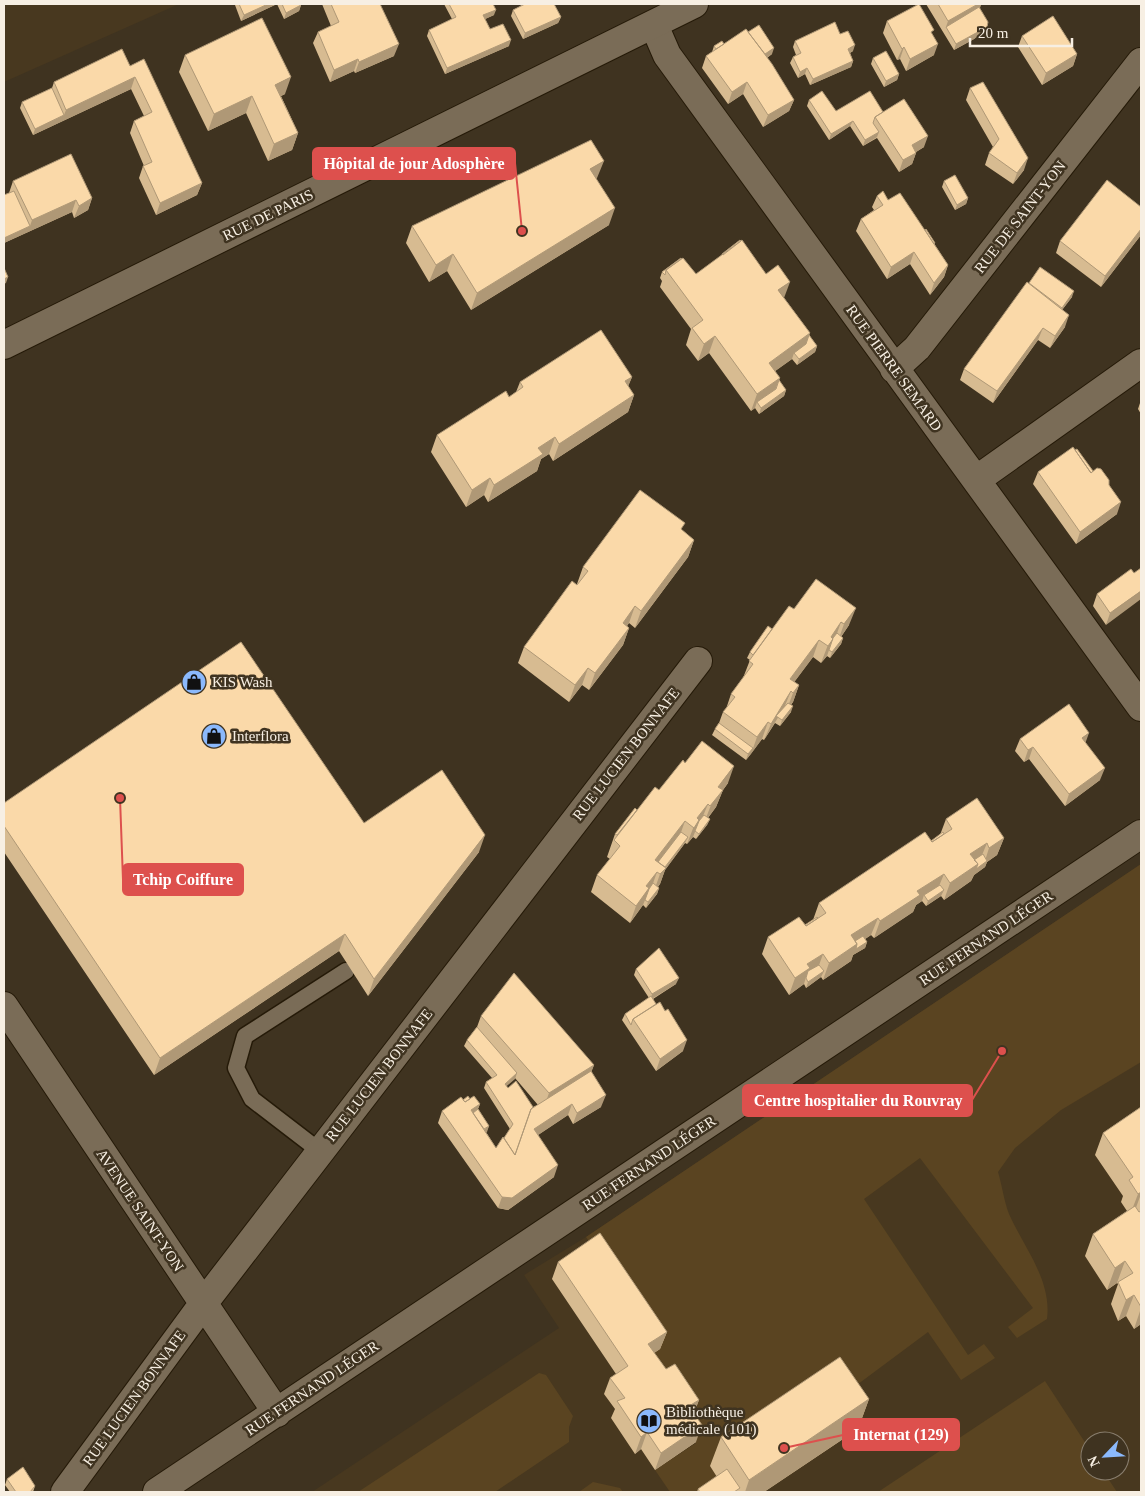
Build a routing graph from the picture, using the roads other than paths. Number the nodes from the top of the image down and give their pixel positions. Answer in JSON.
{"nodes":[{"id":1,"x":694,"y":4,"type":"edge"},
{"id":2,"x":654,"y":25,"type":"junction"},
{"id":3,"x":1141,"y":62,"type":"edge"},
{"id":4,"x":4,"y":345,"type":"edge"},
{"id":5,"x":1141,"y":363,"type":"edge"},
{"id":6,"x":894,"y":369,"type":"junction"},
{"id":7,"x":976,"y":480,"type":"junction"},
{"id":8,"x":698,"y":661,"type":"dead end"},
{"id":9,"x":1141,"y":707,"type":"edge"},
{"id":10,"x":1141,"y":834,"type":"edge"},
{"id":11,"x":346,"y":972,"type":"dead end"},
{"id":12,"x":4,"y":1006,"type":"edge"},
{"id":13,"x":320,"y":1152,"type":"junction"},
{"id":14,"x":203,"y":1304,"type":"junction"},
{"id":15,"x":277,"y":1413,"type":"junction"},
{"id":16,"x":64,"y":1492,"type":"edge"},
{"id":17,"x":157,"y":1492,"type":"edge"}],
"edges":[{"from":1,"to":2,"type":"street","name":"RUE DE PARIS"},
{"from":2,"to":4,"type":"street","name":"RUE DE PARIS"},
{"from":2,"to":6,"type":"street","name":"RUE PIERRE SEMARD"},
{"from":3,"to":6,"type":"street","name":"RUE DE SAINT-YON"},
{"from":5,"to":7,"type":"street"},
{"from":6,"to":7,"type":"street","name":"RUE PIERRE SEMARD"},
{"from":7,"to":9,"type":"street","name":"RUE PIERRE SEMARD"},
{"from":8,"to":13,"type":"street","name":"RUE LUCIEN BONNAFE"},
{"from":10,"to":15,"type":"street","name":"RUE FERNAND LÉGER"},
{"from":11,"to":13,"type":"lane"},
{"from":12,"to":14,"type":"street","name":"AVENUE SAINT-YON"},
{"from":13,"to":14,"type":"street","name":"RUE LUCIEN BONNAFE"},
{"from":14,"to":15,"type":"street","name":"AVENUE SAINT-YON"},
{"from":14,"to":16,"type":"street","name":"RUE LUCIEN BONNAFE"},
{"from":15,"to":17,"type":"street","name":"RUE FERNAND LÉGER"}]}
